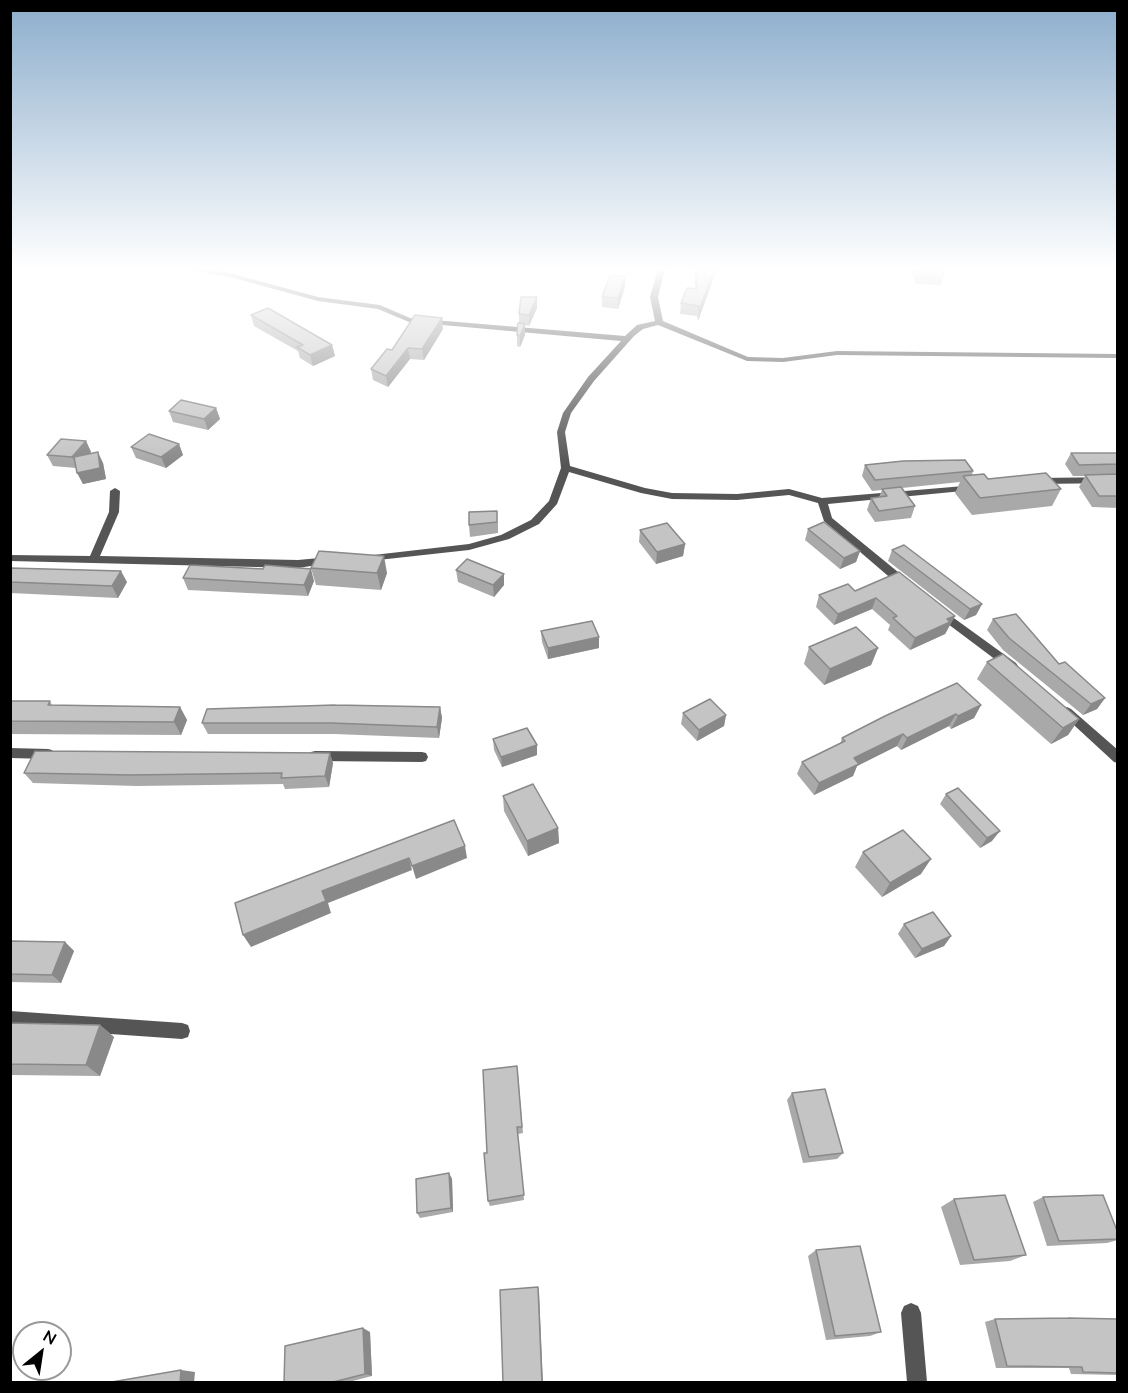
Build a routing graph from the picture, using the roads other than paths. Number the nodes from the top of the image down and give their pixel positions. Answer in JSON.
{"nodes":[{"id":1,"x":570,"y":334,"type":"edge"},
{"id":2,"x":632,"y":334,"type":"edge"},
{"id":3,"x":688,"y":334,"type":"edge"},
{"id":4,"x":627,"y":339,"type":"junction"},
{"id":5,"x":1117,"y":356,"type":"edge"},
{"id":6,"x":566,"y":468,"type":"junction"},
{"id":7,"x":1118,"y":480,"type":"edge"},
{"id":8,"x":1029,"y":482,"type":"edge"},
{"id":9,"x":985,"y":485,"type":"edge"},
{"id":10,"x":115,"y":491,"type":"dead end"},
{"id":11,"x":822,"y":501,"type":"junction"},
{"id":12,"x":10,"y":558,"type":"edge"},
{"id":13,"x":94,"y":558,"type":"junction"},
{"id":14,"x":914,"y":591,"type":"edge"},
{"id":15,"x":931,"y":605,"type":"edge"},
{"id":16,"x":1023,"y":676,"type":"edge"},
{"id":17,"x":1060,"y":706,"type":"edge"},
{"id":18,"x":10,"y":753,"type":"edge"},
{"id":19,"x":58,"y":754,"type":"edge"},
{"id":20,"x":305,"y":756,"type":"edge"},
{"id":21,"x":422,"y":757,"type":"dead end"},
{"id":22,"x":1118,"y":758,"type":"edge"},
{"id":23,"x":10,"y":1019,"type":"edge"},
{"id":24,"x":182,"y":1031,"type":"dead end"},
{"id":25,"x":910,"y":1313,"type":"dead end"},
{"id":26,"x":916,"y":1383,"type":"edge"}],
"edges":[{"from":1,"to":4,"type":"street"},
{"from":2,"to":4,"type":"street"},
{"from":3,"to":5,"type":"street"},
{"from":4,"to":6,"type":"street"},
{"from":6,"to":11,"type":"street"},
{"from":6,"to":13,"type":"street"},
{"from":7,"to":8,"type":"street"},
{"from":9,"to":11,"type":"street"},
{"from":10,"to":13,"type":"street"},
{"from":11,"to":14,"type":"street"},
{"from":12,"to":13,"type":"street"},
{"from":15,"to":16,"type":"street"},
{"from":17,"to":22,"type":"street"},
{"from":18,"to":19,"type":"street"},
{"from":20,"to":21,"type":"street"},
{"from":23,"to":24,"type":"street"},
{"from":25,"to":26,"type":"street"}]}
